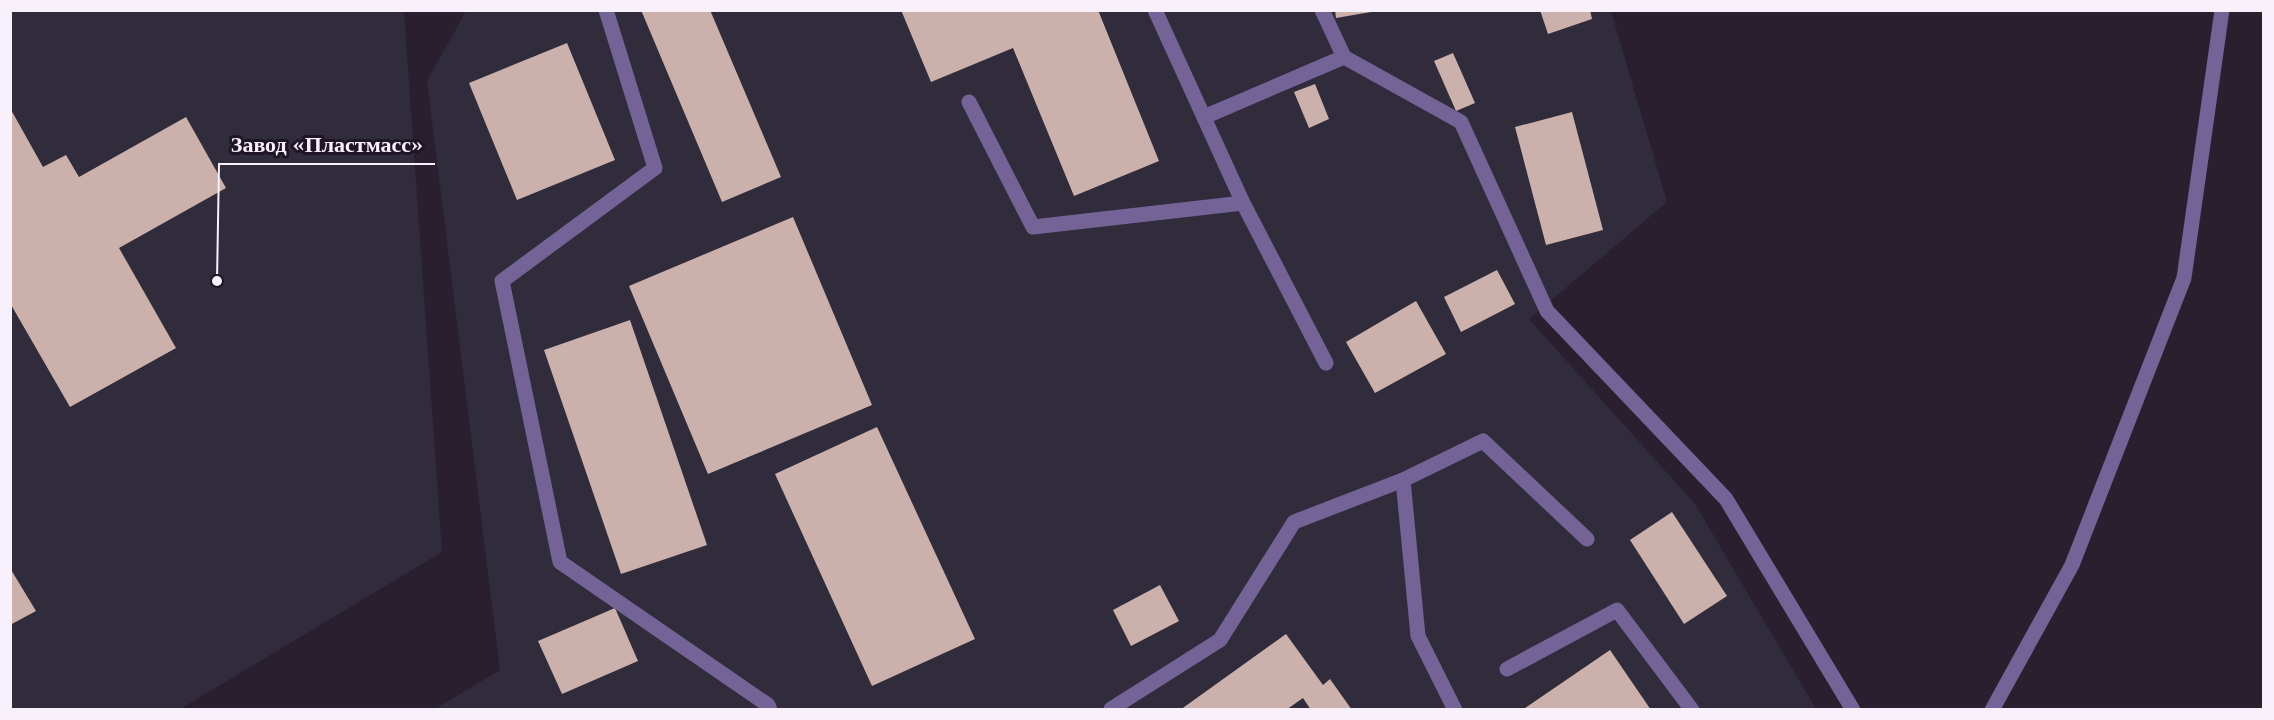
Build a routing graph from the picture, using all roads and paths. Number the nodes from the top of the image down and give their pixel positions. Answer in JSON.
{"nodes":[{"id":1,"x":606,"y":10,"type":"edge"},
{"id":2,"x":1155,"y":10,"type":"edge"},
{"id":3,"x":1322,"y":10,"type":"edge"},
{"id":4,"x":2222,"y":10,"type":"edge"},
{"id":5,"x":1344,"y":57,"type":"junction"},
{"id":6,"x":969,"y":102,"type":"dead end"},
{"id":7,"x":1203,"y":117,"type":"junction"},
{"id":8,"x":1243,"y":203,"type":"junction"},
{"id":9,"x":1326,"y":363,"type":"dead end"},
{"id":10,"x":1403,"y":480,"type":"junction"},
{"id":11,"x":1587,"y":539,"type":"dead end"},
{"id":12,"x":1507,"y":669,"type":"dead end"},
{"id":13,"x":1111,"y":709,"type":"edge"},
{"id":14,"x":770,"y":710,"type":"edge"},
{"id":15,"x":1455,"y":710,"type":"edge"},
{"id":16,"x":1692,"y":710,"type":"edge"},
{"id":17,"x":1853,"y":710,"type":"edge"},
{"id":18,"x":1992,"y":710,"type":"edge"}],
"edges":[{"from":1,"to":14,"type":"street"},
{"from":2,"to":7,"type":"street"},
{"from":3,"to":5,"type":"street"},
{"from":4,"to":18,"type":"street"},
{"from":5,"to":7,"type":"street"},
{"from":5,"to":17,"type":"street"},
{"from":6,"to":8,"type":"street"},
{"from":7,"to":8,"type":"street"},
{"from":8,"to":9,"type":"street"},
{"from":10,"to":11,"type":"street"},
{"from":10,"to":13,"type":"street"},
{"from":10,"to":15,"type":"street"},
{"from":12,"to":16,"type":"street"}]}
